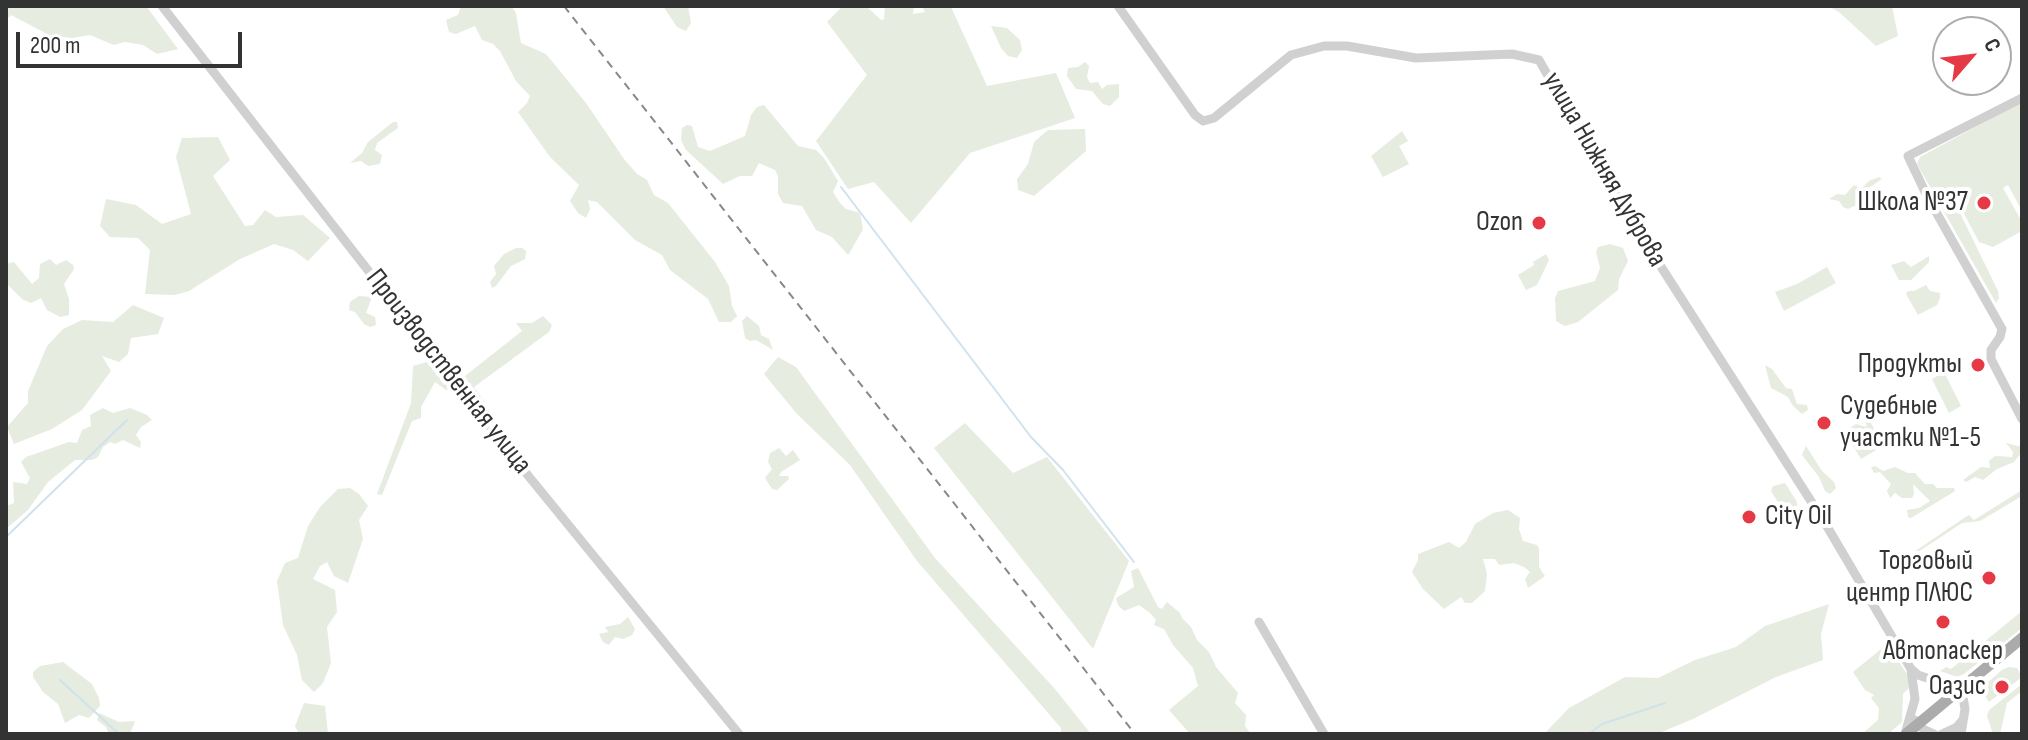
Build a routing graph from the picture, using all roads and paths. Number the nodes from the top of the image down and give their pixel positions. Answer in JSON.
{"nodes":[{"id":1,"x":162,"y":6,"type":"edge"},
{"id":2,"x":1118,"y":6,"type":"edge"},
{"id":3,"x":2022,"y":98,"type":"edge"},
{"id":4,"x":2022,"y":419,"type":"edge"},
{"id":5,"x":1259,"y":622,"type":"dead end"},
{"id":6,"x":2022,"y":638,"type":"edge"},
{"id":7,"x":1911,"y":669,"type":"junction"},
{"id":8,"x":1972,"y":679,"type":"junction"},
{"id":9,"x":1948,"y":685,"type":"junction"},
{"id":10,"x":1914,"y":704,"type":"junction"},
{"id":11,"x":1964,"y":713,"type":"junction"},
{"id":12,"x":1918,"y":724,"type":"junction"},
{"id":13,"x":739,"y":734,"type":"edge"},
{"id":14,"x":1324,"y":734,"type":"edge"},
{"id":15,"x":1907,"y":734,"type":"edge"},
{"id":16,"x":1933,"y":734,"type":"edge"},
{"id":17,"x":1942,"y":734,"type":"edge"},
{"id":18,"x":1961,"y":734,"type":"edge"}],
"edges":[{"from":1,"to":13,"type":"street","name":"Производственная улица"},
{"from":2,"to":7,"type":"street","name":"улица Нижняя Дуброва"},
{"from":3,"to":4,"type":"street"},
{"from":5,"to":14,"type":"street"},
{"from":6,"to":8,"type":"main road"},
{"from":7,"to":9,"type":"street"},
{"from":7,"to":10,"type":"street","name":"улица Нижняя Дуброва"},
{"from":8,"to":9,"type":"main road"},
{"from":8,"to":11,"type":"street"},
{"from":9,"to":10,"type":"street"},
{"from":9,"to":11,"type":"street"},
{"from":9,"to":12,"type":"main road"},
{"from":10,"to":12,"type":"street","name":"улица Нижняя Дуброва"},
{"from":10,"to":15,"type":"street"},
{"from":11,"to":17,"type":"street"},
{"from":11,"to":18,"type":"street"},
{"from":12,"to":15,"type":"main road"},
{"from":12,"to":16,"type":"street"},
{"from":15,"to":16,"type":"street"}]}
